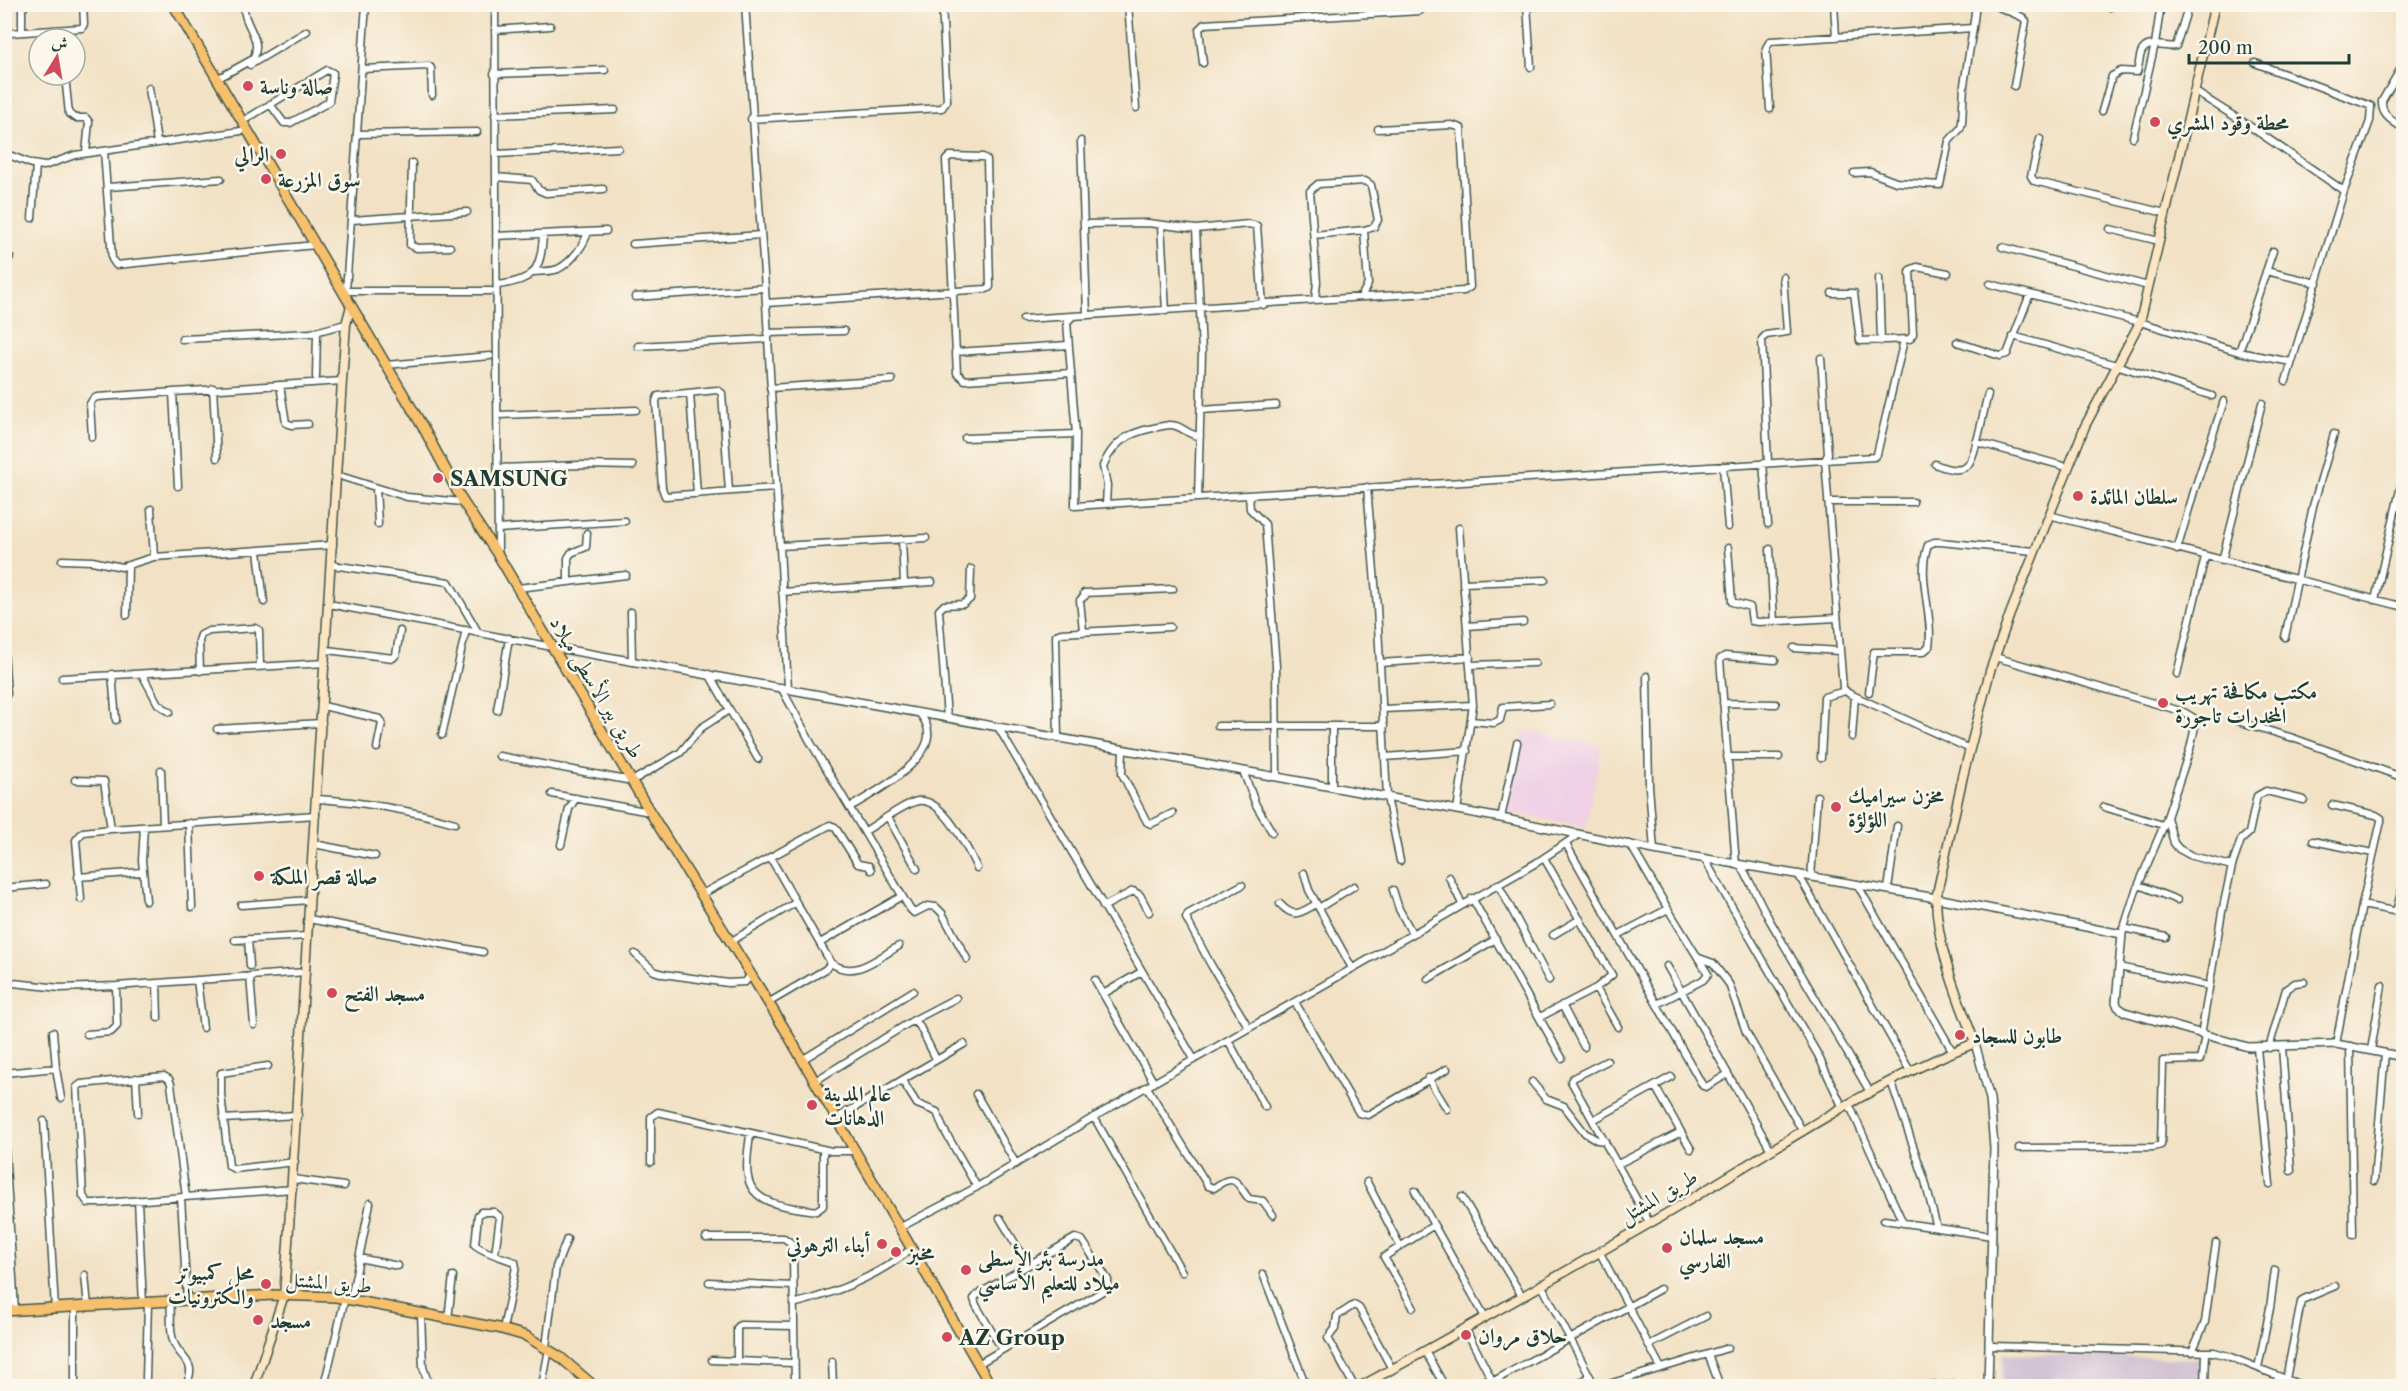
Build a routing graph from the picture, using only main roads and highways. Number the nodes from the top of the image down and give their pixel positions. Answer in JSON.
{"nodes":[{"id":1,"x":173,"y":4,"type":"edge"},
{"id":2,"x":2215,"y":4,"type":"edge"},
{"id":3,"x":351,"y":306,"type":"junction"},
{"id":4,"x":284,"y":1295,"type":"junction"},
{"id":5,"x":10,"y":1311,"type":"edge"},
{"id":6,"x":254,"y":1386,"type":"edge"},
{"id":7,"x":594,"y":1386,"type":"edge"},
{"id":8,"x":991,"y":1386,"type":"edge"},
{"id":9,"x":1361,"y":1386,"type":"edge"}],
"edges":[{"from":1,"to":3,"type":"main road","name":"طريق بير الأسطى ميلاد"},
{"from":2,"to":9,"type":"main road","name":"طريق المشتل"},
{"from":3,"to":4,"type":"main road"},
{"from":3,"to":8,"type":"main road","name":"طريق بير الأسطى ميلاد"},
{"from":4,"to":5,"type":"main road","name":"طريق المشتل"},
{"from":4,"to":6,"type":"main road"},
{"from":4,"to":7,"type":"main road","name":"طريق المشتل"}]}
